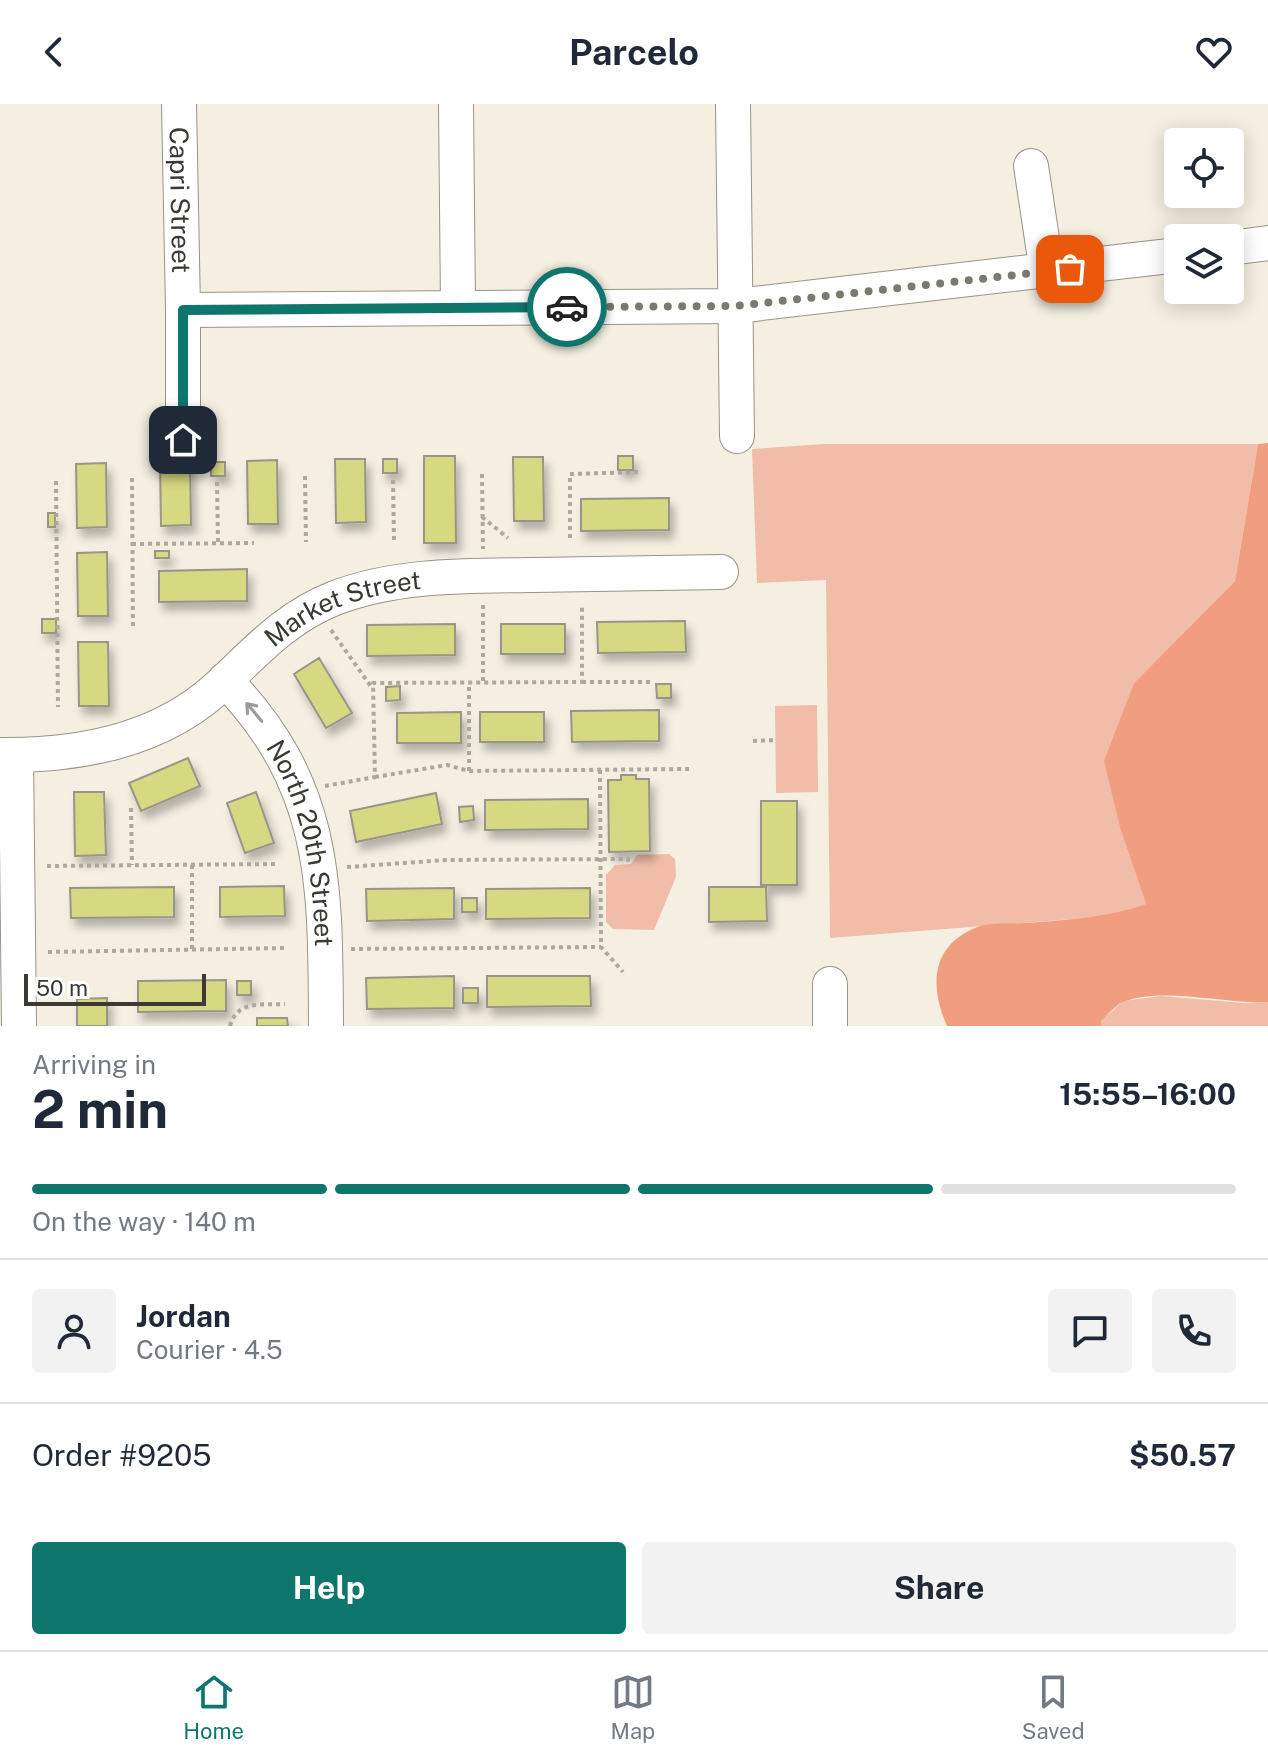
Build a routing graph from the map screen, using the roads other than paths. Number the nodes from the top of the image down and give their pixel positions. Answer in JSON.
{"nodes":[{"id":1,"x":179,"y":104,"type":"edge"},
{"id":2,"x":456,"y":104,"type":"edge"},
{"id":3,"x":733,"y":104,"type":"edge"},
{"id":4,"x":1031,"y":166,"type":"dead end"},
{"id":5,"x":1268,"y":243,"type":"edge"},
{"id":6,"x":1244,"y":246,"type":"edge"},
{"id":7,"x":1164,"y":257,"type":"edge"},
{"id":8,"x":1047,"y":272,"type":"junction"},
{"id":9,"x":736,"y":306,"type":"junction"},
{"id":10,"x":458,"y":307,"type":"junction"},
{"id":11,"x":183,"y":310,"type":"junction"},
{"id":12,"x":737,"y":436,"type":"dead end"},
{"id":13,"x":183,"y":440,"type":"dead end"},
{"id":14,"x":721,"y":572,"type":"dead end"},
{"id":15,"x":225,"y":680,"type":"junction"},
{"id":16,"x":8,"y":755,"type":"edge"},
{"id":17,"x":830,"y":984,"type":"dead end"},
{"id":18,"x":19,"y":1026,"type":"edge"},
{"id":19,"x":326,"y":1026,"type":"edge"},
{"id":20,"x":830,"y":1026,"type":"edge"}],
"edges":[{"from":1,"to":11,"type":"street","name":"Capri Street"},
{"from":2,"to":10,"type":"street"},
{"from":3,"to":9,"type":"street"},
{"from":4,"to":8,"type":"street"},
{"from":5,"to":6,"type":"street"},
{"from":7,"to":8,"type":"street"},
{"from":8,"to":9,"type":"street"},
{"from":9,"to":10,"type":"street"},
{"from":9,"to":12,"type":"street"},
{"from":10,"to":11,"type":"street"},
{"from":11,"to":13,"type":"street","name":"Capri Street"},
{"from":14,"to":15,"type":"street","name":"Market Street"},
{"from":15,"to":16,"type":"street","name":"Market Street"},
{"from":19,"to":15,"type":"street","name":"North 20th Street","one_way":true},
{"from":16,"to":18,"type":"street"},
{"from":17,"to":20,"type":"street"}]}
